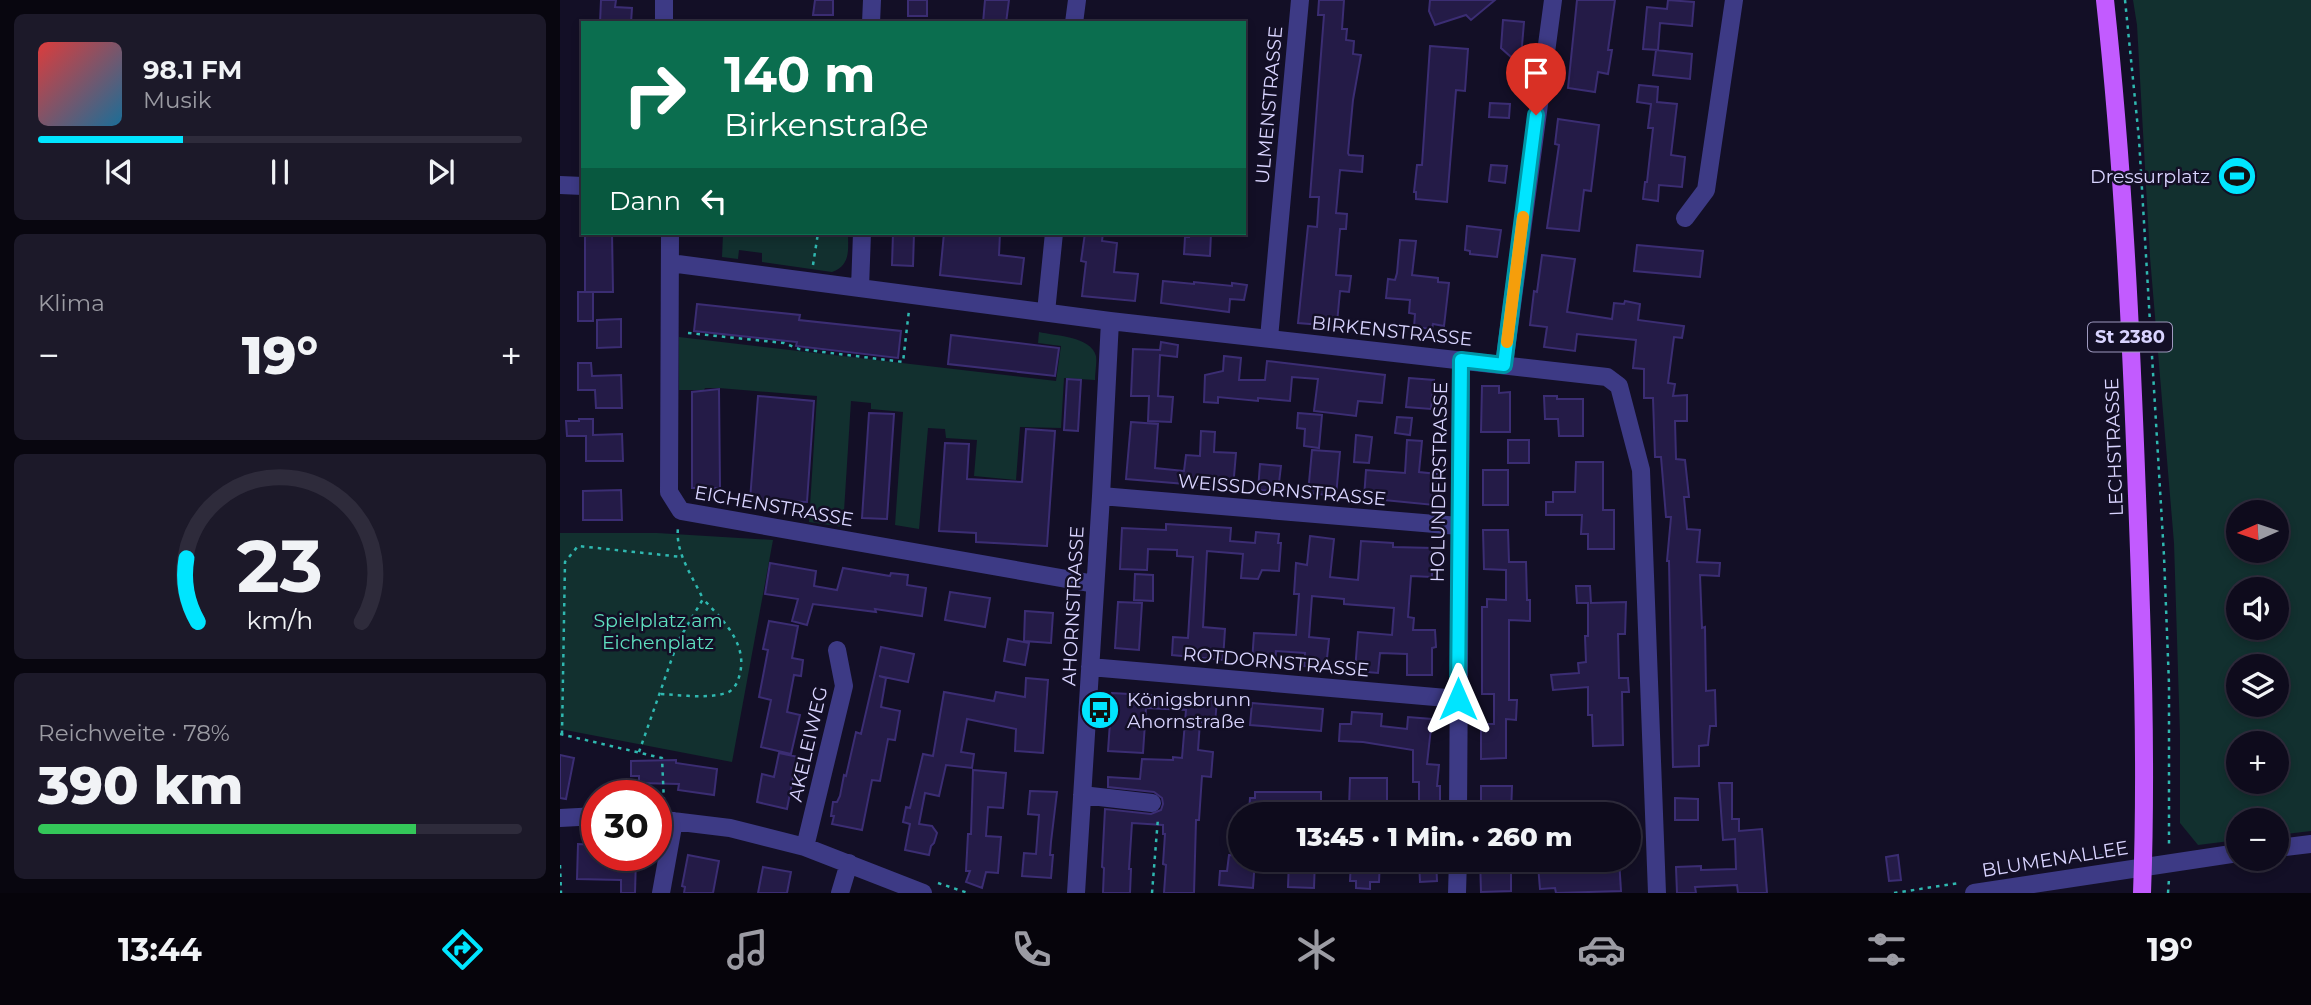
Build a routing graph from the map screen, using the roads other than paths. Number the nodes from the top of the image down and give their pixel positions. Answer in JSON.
{"nodes":[{"id":1,"x":664,"y":0,"type":"edge"},
{"id":2,"x":872,"y":0,"type":"edge"},
{"id":3,"x":1077,"y":0,"type":"edge"},
{"id":4,"x":1300,"y":0,"type":"edge"},
{"id":5,"x":1553,"y":0,"type":"edge"},
{"id":6,"x":1734,"y":0,"type":"edge"},
{"id":7,"x":2105,"y":0,"type":"edge"},
{"id":8,"x":664,"y":21,"type":"edge"},
{"id":9,"x":871,"y":21,"type":"edge"},
{"id":10,"x":1074,"y":21,"type":"edge"},
{"id":11,"x":560,"y":185,"type":"edge"},
{"id":12,"x":581,"y":186,"type":"edge"},
{"id":13,"x":1685,"y":218,"type":"dead end"},
{"id":14,"x":670,"y":235,"type":"edge"},
{"id":15,"x":862,"y":235,"type":"edge"},
{"id":16,"x":1054,"y":235,"type":"edge"},
{"id":17,"x":670,"y":263,"type":"junction"},
{"id":18,"x":860,"y":288,"type":"junction"},
{"id":19,"x":1046,"y":312,"type":"junction"},
{"id":20,"x":1110,"y":321,"type":"junction"},
{"id":21,"x":1269,"y":338,"type":"junction"},
{"id":22,"x":1461,"y":360,"type":"junction"},
{"id":23,"x":1504,"y":365,"type":"junction"},
{"id":24,"x":1101,"y":496,"type":"junction"},
{"id":25,"x":1459,"y":526,"type":"junction"},
{"id":26,"x":1095,"y":584,"type":"junction"},
{"id":27,"x":837,"y":650,"type":"dead end"},
{"id":28,"x":1090,"y":667,"type":"junction"},
{"id":29,"x":1458,"y":699,"type":"junction"},
{"id":30,"x":1082,"y":795,"type":"junction"},
{"id":31,"x":1458,"y":802,"type":"edge"},
{"id":32,"x":1152,"y":803,"type":"road end"},
{"id":33,"x":581,"y":817,"type":"edge"},
{"id":34,"x":560,"y":818,"type":"edge"},
{"id":35,"x":672,"y":821,"type":"edge"},
{"id":36,"x":2311,"y":844,"type":"edge"},
{"id":37,"x":805,"y":847,"type":"junction"},
{"id":38,"x":2289,"y":847,"type":"edge"},
{"id":39,"x":2226,"y":855,"type":"edge"},
{"id":40,"x":849,"y":863,"type":"junction"},
{"id":41,"x":2143,"y":867,"type":"junction"},
{"id":42,"x":662,"y":871,"type":"edge"},
{"id":43,"x":1458,"y":872,"type":"edge"},
{"id":44,"x":661,"y":893,"type":"edge"},
{"id":45,"x":840,"y":893,"type":"edge"},
{"id":46,"x":922,"y":893,"type":"edge"},
{"id":47,"x":1076,"y":893,"type":"edge"},
{"id":48,"x":1457,"y":893,"type":"edge"},
{"id":49,"x":1657,"y":893,"type":"edge"},
{"id":50,"x":1974,"y":893,"type":"edge"},
{"id":51,"x":2143,"y":893,"type":"edge"}],
"edges":[{"from":1,"to":8,"type":"street"},
{"from":2,"to":9,"type":"street"},
{"from":3,"to":10,"type":"street"},
{"from":4,"to":21,"type":"street","name":"ULMENSTRASSE"},
{"from":5,"to":23,"type":"street"},
{"from":6,"to":13,"type":"street"},
{"from":7,"to":41,"type":"main road","name":"LECHSTRASSE","number":"St 2380"},
{"from":11,"to":12,"type":"street"},
{"from":14,"to":17,"type":"street","name":"EICHENSTRASSE"},
{"from":15,"to":18,"type":"street"},
{"from":16,"to":19,"type":"street"},
{"from":17,"to":18,"type":"street","name":"BIRKENSTRASSE"},
{"from":17,"to":26,"type":"street","name":"EICHENSTRASSE"},
{"from":18,"to":19,"type":"street","name":"BIRKENSTRASSE"},
{"from":19,"to":20,"type":"street","name":"BIRKENSTRASSE"},
{"from":20,"to":21,"type":"street","name":"BIRKENSTRASSE"},
{"from":20,"to":24,"type":"street","name":"AHORNSTRASSE"},
{"from":21,"to":22,"type":"street","name":"BIRKENSTRASSE"},
{"from":22,"to":23,"type":"street","name":"BIRKENSTRASSE"},
{"from":22,"to":25,"type":"street","name":"HOLUNDERSTRASSE"},
{"from":23,"to":49,"type":"street","name":"BIRKENSTRASSE"},
{"from":24,"to":25,"type":"street","name":"WEISSDORNSTRASSE"},
{"from":24,"to":26,"type":"street","name":"AHORNSTRASSE"},
{"from":25,"to":29,"type":"street","name":"HOLUNDERSTRASSE"},
{"from":26,"to":28,"type":"street","name":"AHORNSTRASSE"},
{"from":27,"to":37,"type":"street","name":"AKELEIWEG"},
{"from":28,"to":29,"type":"street","name":"ROTDORNSTRASSE"},
{"from":28,"to":30,"type":"street","name":"AHORNSTRASSE"},
{"from":29,"to":31,"type":"street","name":"HOLUNDERSTRASSE"},
{"from":30,"to":32,"type":"street"},
{"from":30,"to":47,"type":"street","name":"AHORNSTRASSE"},
{"from":33,"to":34,"type":"street"},
{"from":35,"to":37,"type":"street"},
{"from":36,"to":38,"type":"street"},
{"from":37,"to":40,"type":"street"},
{"from":39,"to":41,"type":"street","name":"BLUMENALLEE"},
{"from":40,"to":45,"type":"street"},
{"from":40,"to":46,"type":"street"},
{"from":41,"to":50,"type":"street","name":"BLUMENALLEE"},
{"from":41,"to":51,"type":"main road","name":"LECHSTRASSE","number":"St 2380"},
{"from":42,"to":44,"type":"street"},
{"from":43,"to":48,"type":"street"}]}
